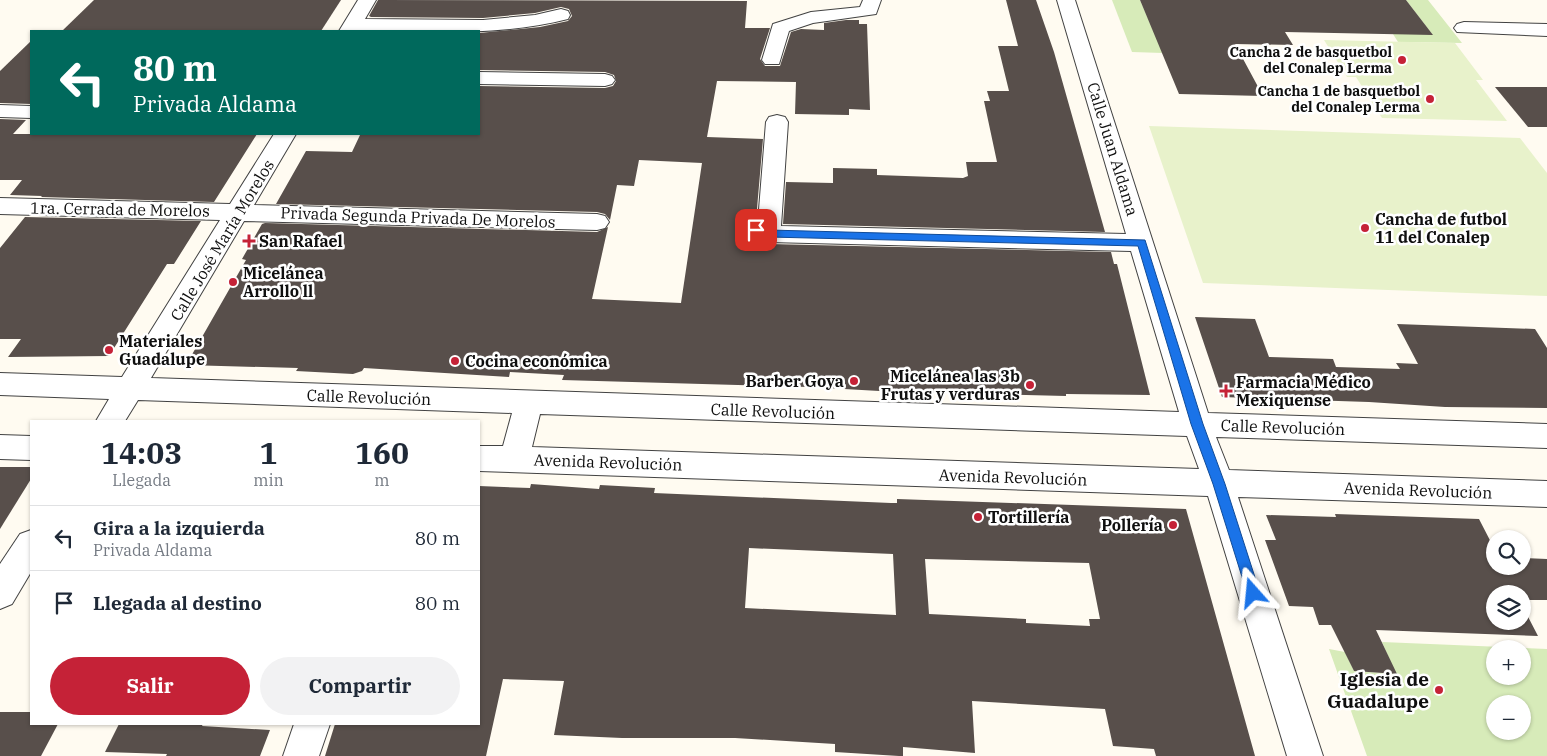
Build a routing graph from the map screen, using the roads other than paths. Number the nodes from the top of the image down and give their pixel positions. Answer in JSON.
{"nodes":[{"id":1,"x":367,"y":0,"type":"edge"},
{"id":2,"x":872,"y":0,"type":"edge"},
{"id":3,"x":1066,"y":0,"type":"edge"},
{"id":4,"x":561,"y":15,"type":"dead end"},
{"id":5,"x":350,"y":28,"type":"edge"},
{"id":6,"x":1464,"y":28,"type":"dead end"},
{"id":7,"x":1547,"y":30,"type":"edge"},
{"id":8,"x":772,"y":60,"type":"dead end"},
{"id":9,"x":480,"y":78,"type":"edge"},
{"id":10,"x":605,"y":80,"type":"dead end"},
{"id":11,"x":0,"y":111,"type":"edge"},
{"id":12,"x":30,"y":112,"type":"edge"},
{"id":13,"x":777,"y":122,"type":"dead end"},
{"id":14,"x":284,"y":135,"type":"edge"},
{"id":15,"x":0,"y":206,"type":"edge"},
{"id":16,"x":240,"y":212,"type":"junction"},
{"id":17,"x":597,"y":222,"type":"dead end"},
{"id":18,"x":1142,"y":243,"type":"junction"},
{"id":19,"x":0,"y":384,"type":"edge"},
{"id":20,"x":132,"y":389,"type":"junction"},
{"id":21,"x":529,"y":403,"type":"junction"},
{"id":22,"x":111,"y":420,"type":"edge"},
{"id":23,"x":1197,"y":424,"type":"junction"},
{"id":24,"x":1547,"y":436,"type":"edge"},
{"id":25,"x":0,"y":447,"type":"edge"},
{"id":26,"x":30,"y":448,"type":"edge"},
{"id":27,"x":480,"y":458,"type":"edge"},
{"id":28,"x":514,"y":459,"type":"junction"},
{"id":29,"x":1219,"y":484,"type":"junction"},
{"id":30,"x":1547,"y":494,"type":"edge"},
{"id":31,"x":30,"y":546,"type":"edge"},
{"id":32,"x":0,"y":593,"type":"edge"},
{"id":33,"x":312,"y":725,"type":"edge"},
{"id":34,"x":301,"y":756,"type":"edge"},
{"id":35,"x":1305,"y":756,"type":"edge"}],
"edges":[{"from":1,"to":5,"type":"street"},
{"from":2,"to":8,"type":"street"},
{"from":3,"to":18,"type":"street","name":"Calle Juan Aldama"},
{"from":4,"to":5,"type":"street"},
{"from":6,"to":7,"type":"street"},
{"from":9,"to":10,"type":"street"},
{"from":11,"to":12,"type":"street"},
{"from":13,"to":18,"type":"street"},
{"from":14,"to":16,"type":"street","name":"Calle José María Morelos"},
{"from":15,"to":16,"type":"street","name":"1ra. Cerrada de Morelos"},
{"from":16,"to":17,"type":"street","name":"Privada Segunda Privada De Morelos"},
{"from":16,"to":20,"type":"street","name":"Calle José María Morelos"},
{"from":18,"to":23,"type":"street","name":"Calle Juan Aldama"},
{"from":19,"to":20,"type":"street","name":"Calle Revolución"},
{"from":20,"to":21,"type":"street","name":"Calle Revolución"},
{"from":20,"to":22,"type":"street","name":"Calle José María Morelos"},
{"from":21,"to":23,"type":"street","name":"Calle Revolución"},
{"from":21,"to":28,"type":"street"},
{"from":23,"to":24,"type":"street","name":"Calle Revolución"},
{"from":23,"to":29,"type":"street","name":"Calle Juan Aldama"},
{"from":25,"to":26,"type":"street"},
{"from":27,"to":28,"type":"street","name":"Avenida Revolución"},
{"from":28,"to":29,"type":"street","name":"Avenida Revolución"},
{"from":29,"to":30,"type":"street","name":"Avenida Revolución"},
{"from":29,"to":35,"type":"street","name":"Calle Juan Aldama"},
{"from":31,"to":32,"type":"street"},
{"from":33,"to":34,"type":"street"}]}
